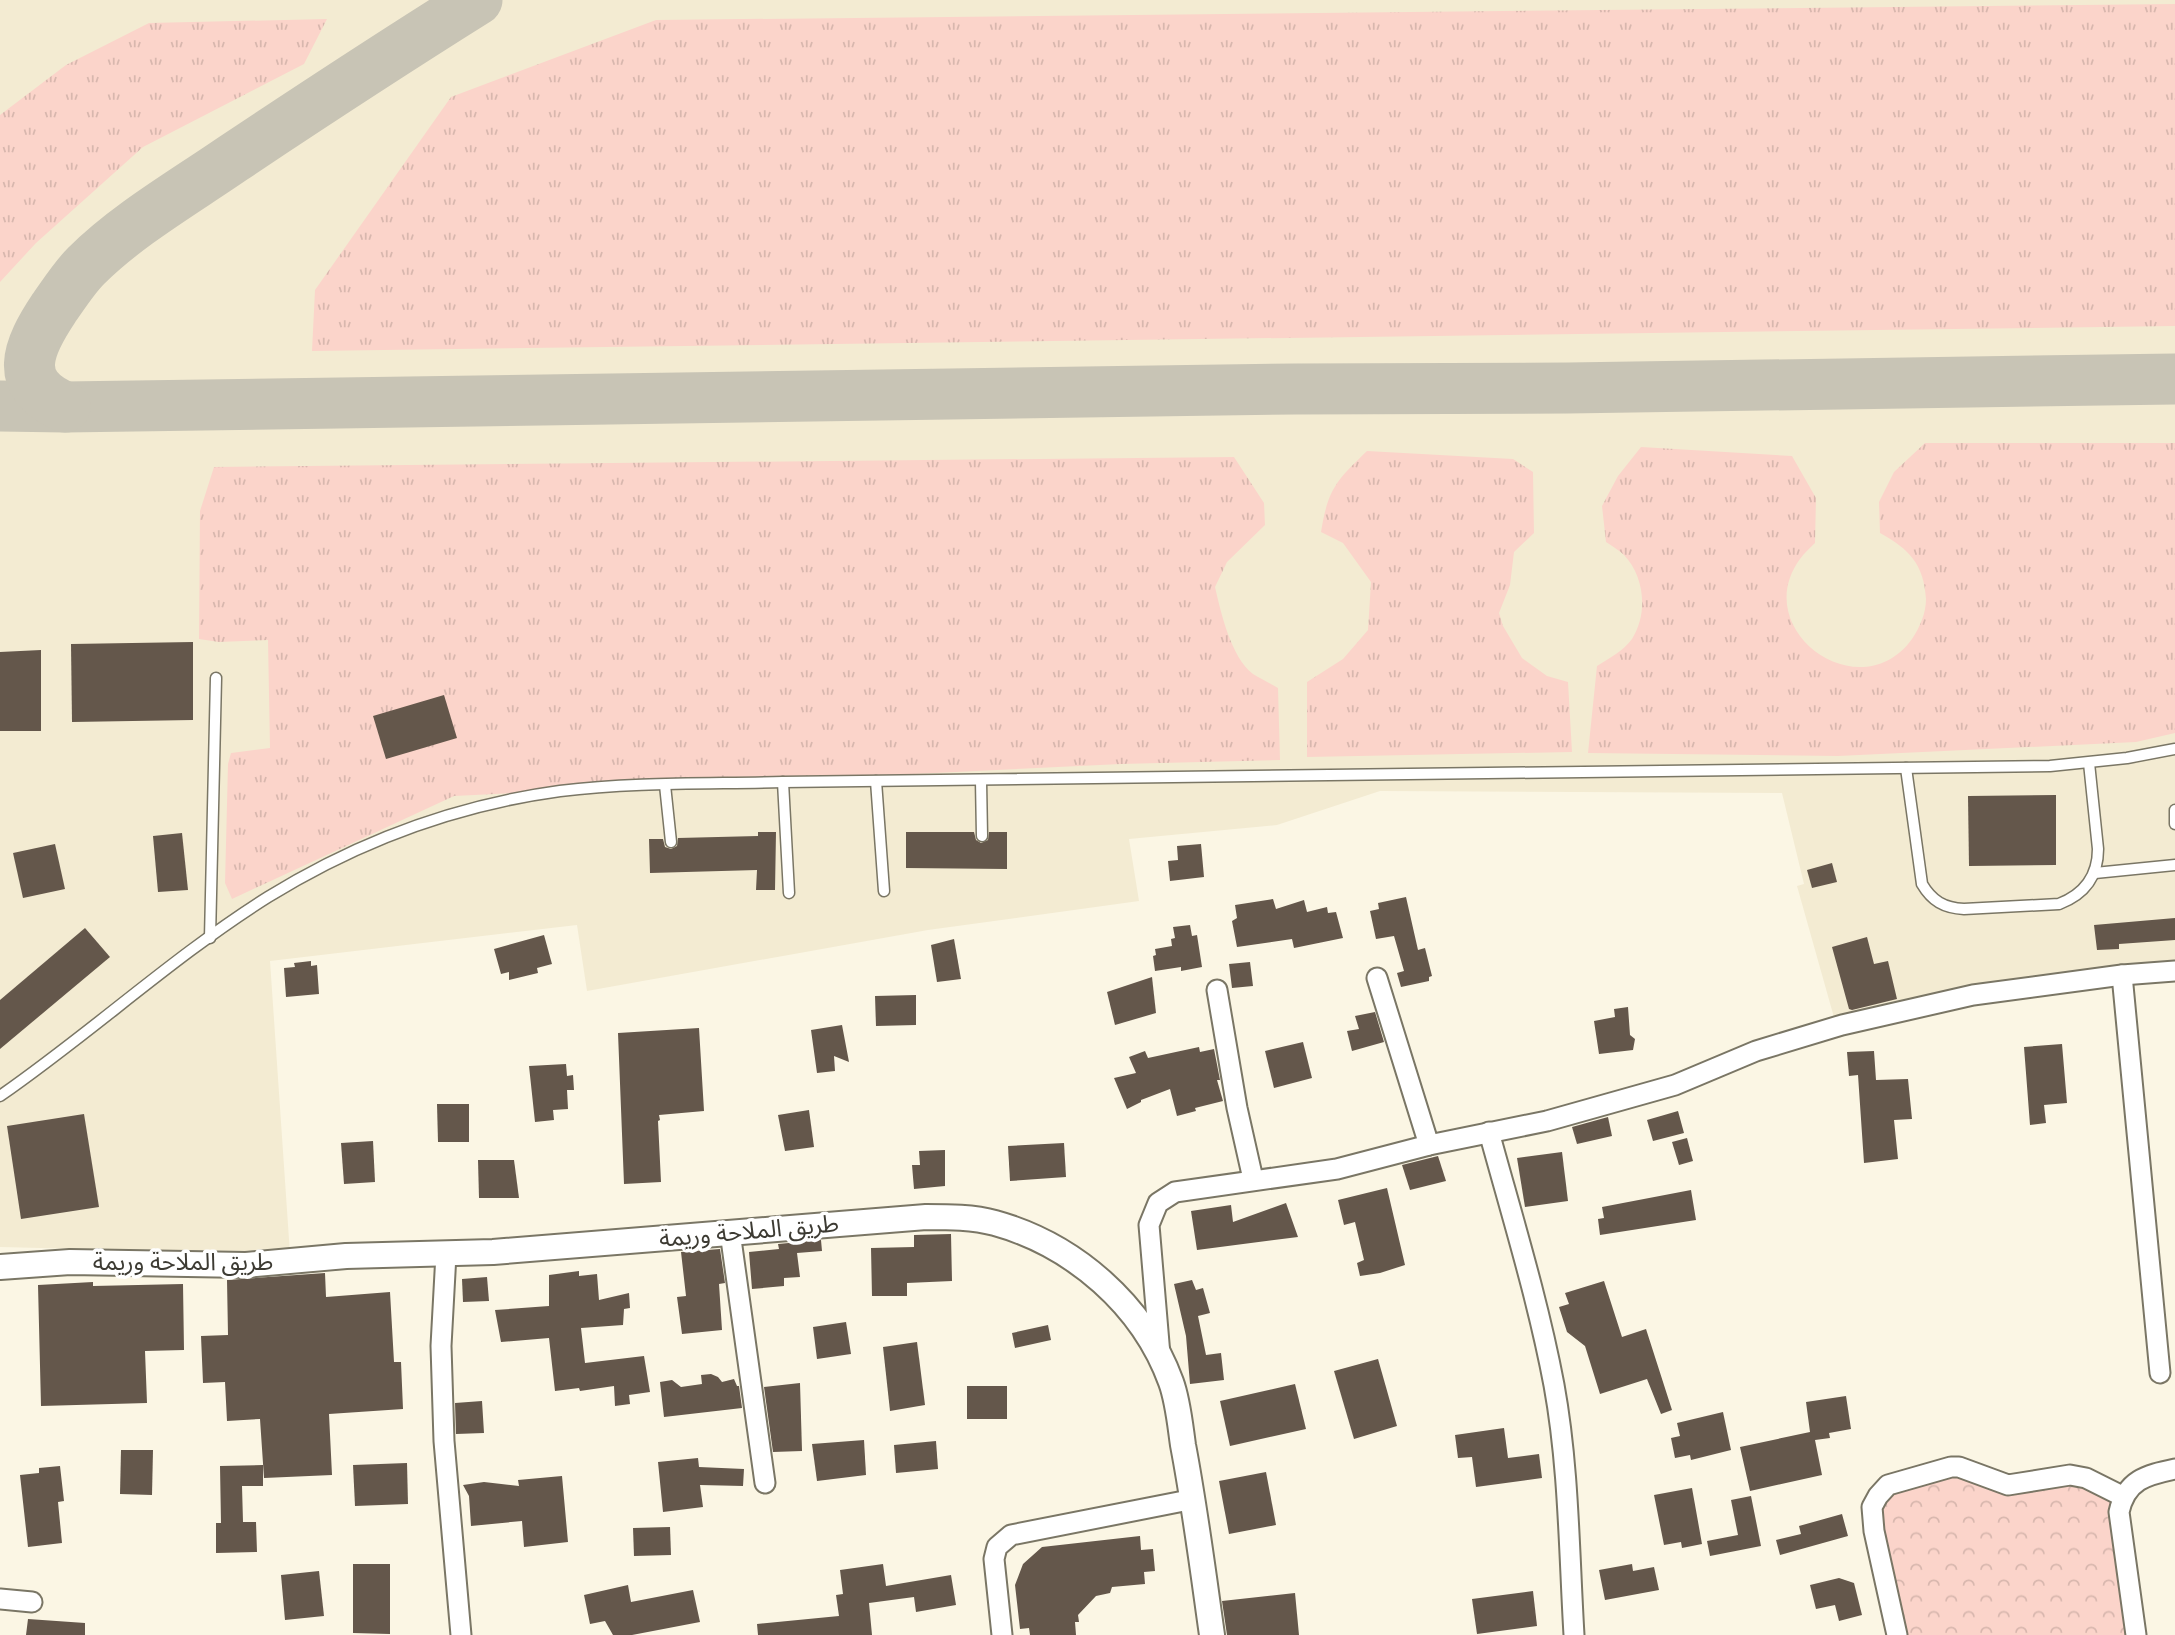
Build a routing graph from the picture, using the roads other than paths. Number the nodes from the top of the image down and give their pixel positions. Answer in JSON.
{"nodes":[{"id":1,"x":216,"y":678,"type":"dead end"},
{"id":2,"x":2175,"y":749,"type":"edge"},
{"id":3,"x":2089,"y":763,"type":"junction"},
{"id":4,"x":1906,"y":768,"type":"junction"},
{"id":5,"x":876,"y":781,"type":"junction"},
{"id":6,"x":981,"y":781,"type":"junction"},
{"id":7,"x":783,"y":782,"type":"junction"},
{"id":8,"x":665,"y":785,"type":"junction"},
{"id":9,"x":2175,"y":810,"type":"edge"},
{"id":10,"x":2175,"y":824,"type":"edge"},
{"id":11,"x":982,"y":836,"type":"dead end"},
{"id":12,"x":671,"y":842,"type":"dead end"},
{"id":13,"x":2175,"y":865,"type":"edge"},
{"id":14,"x":2095,"y":873,"type":"junction"},
{"id":15,"x":884,"y":891,"type":"dead end"},
{"id":16,"x":789,"y":893,"type":"dead end"},
{"id":17,"x":210,"y":938,"type":"junction"},
{"id":18,"x":2175,"y":971,"type":"edge"},
{"id":19,"x":2122,"y":975,"type":"junction"},
{"id":20,"x":1377,"y":978,"type":"dead end"},
{"id":21,"x":1217,"y":990,"type":"dead end"},
{"id":22,"x":0,"y":1096,"type":"edge"},
{"id":23,"x":1489,"y":1132,"type":"junction"},
{"id":24,"x":1429,"y":1145,"type":"junction"},
{"id":25,"x":1253,"y":1179,"type":"junction"},
{"id":26,"x":730,"y":1232,"type":"junction"},
{"id":27,"x":446,"y":1254,"type":"junction"},
{"id":28,"x":0,"y":1266,"type":"edge"},
{"id":29,"x":1160,"y":1355,"type":"junction"},
{"id":30,"x":2160,"y":1373,"type":"dead end"},
{"id":31,"x":2175,"y":1469,"type":"edge"},
{"id":32,"x":765,"y":1483,"type":"dead end"},
{"id":33,"x":2122,"y":1496,"type":"junction"},
{"id":34,"x":1194,"y":1499,"type":"junction"},
{"id":35,"x":0,"y":1599,"type":"edge"},
{"id":36,"x":32,"y":1602,"type":"dead end"},
{"id":37,"x":461,"y":1635,"type":"edge"},
{"id":38,"x":1002,"y":1635,"type":"edge"},
{"id":39,"x":1212,"y":1635,"type":"edge"},
{"id":40,"x":1574,"y":1635,"type":"edge"},
{"id":41,"x":1897,"y":1635,"type":"edge"},
{"id":42,"x":2136,"y":1635,"type":"edge"}],
"edges":[{"from":1,"to":17,"type":"lane"},
{"from":2,"to":3,"type":"lane"},
{"from":3,"to":4,"type":"lane"},
{"from":3,"to":14,"type":"lane"},
{"from":4,"to":6,"type":"lane"},
{"from":4,"to":14,"type":"lane"},
{"from":5,"to":6,"type":"lane"},
{"from":5,"to":7,"type":"lane"},
{"from":5,"to":15,"type":"lane"},
{"from":6,"to":11,"type":"lane"},
{"from":7,"to":8,"type":"lane"},
{"from":7,"to":16,"type":"lane"},
{"from":8,"to":12,"type":"lane"},
{"from":8,"to":17,"type":"lane"},
{"from":9,"to":10,"type":"lane"},
{"from":13,"to":14,"type":"lane"},
{"from":17,"to":22,"type":"lane"},
{"from":18,"to":19,"type":"street"},
{"from":19,"to":23,"type":"street"},
{"from":19,"to":30,"type":"street"},
{"from":20,"to":24,"type":"street"},
{"from":21,"to":25,"type":"street"},
{"from":23,"to":24,"type":"street"},
{"from":23,"to":40,"type":"street"},
{"from":24,"to":25,"type":"street"},
{"from":25,"to":29,"type":"street"},
{"from":26,"to":27,"type":"street","name":"طريق الملاحة وريمة"},
{"from":26,"to":29,"type":"street","name":"طريق الملاحة وريمة"},
{"from":26,"to":32,"type":"street"},
{"from":27,"to":28,"type":"street","name":"طريق الملاحة وريمة"},
{"from":27,"to":37,"type":"street"},
{"from":29,"to":34,"type":"street","name":"طريق الملاحة وريمة"},
{"from":31,"to":33,"type":"street"},
{"from":33,"to":41,"type":"street"},
{"from":33,"to":42,"type":"street"},
{"from":34,"to":38,"type":"street"},
{"from":34,"to":39,"type":"street","name":"طريق الملاحة وريمة"},
{"from":35,"to":36,"type":"street"}]}
